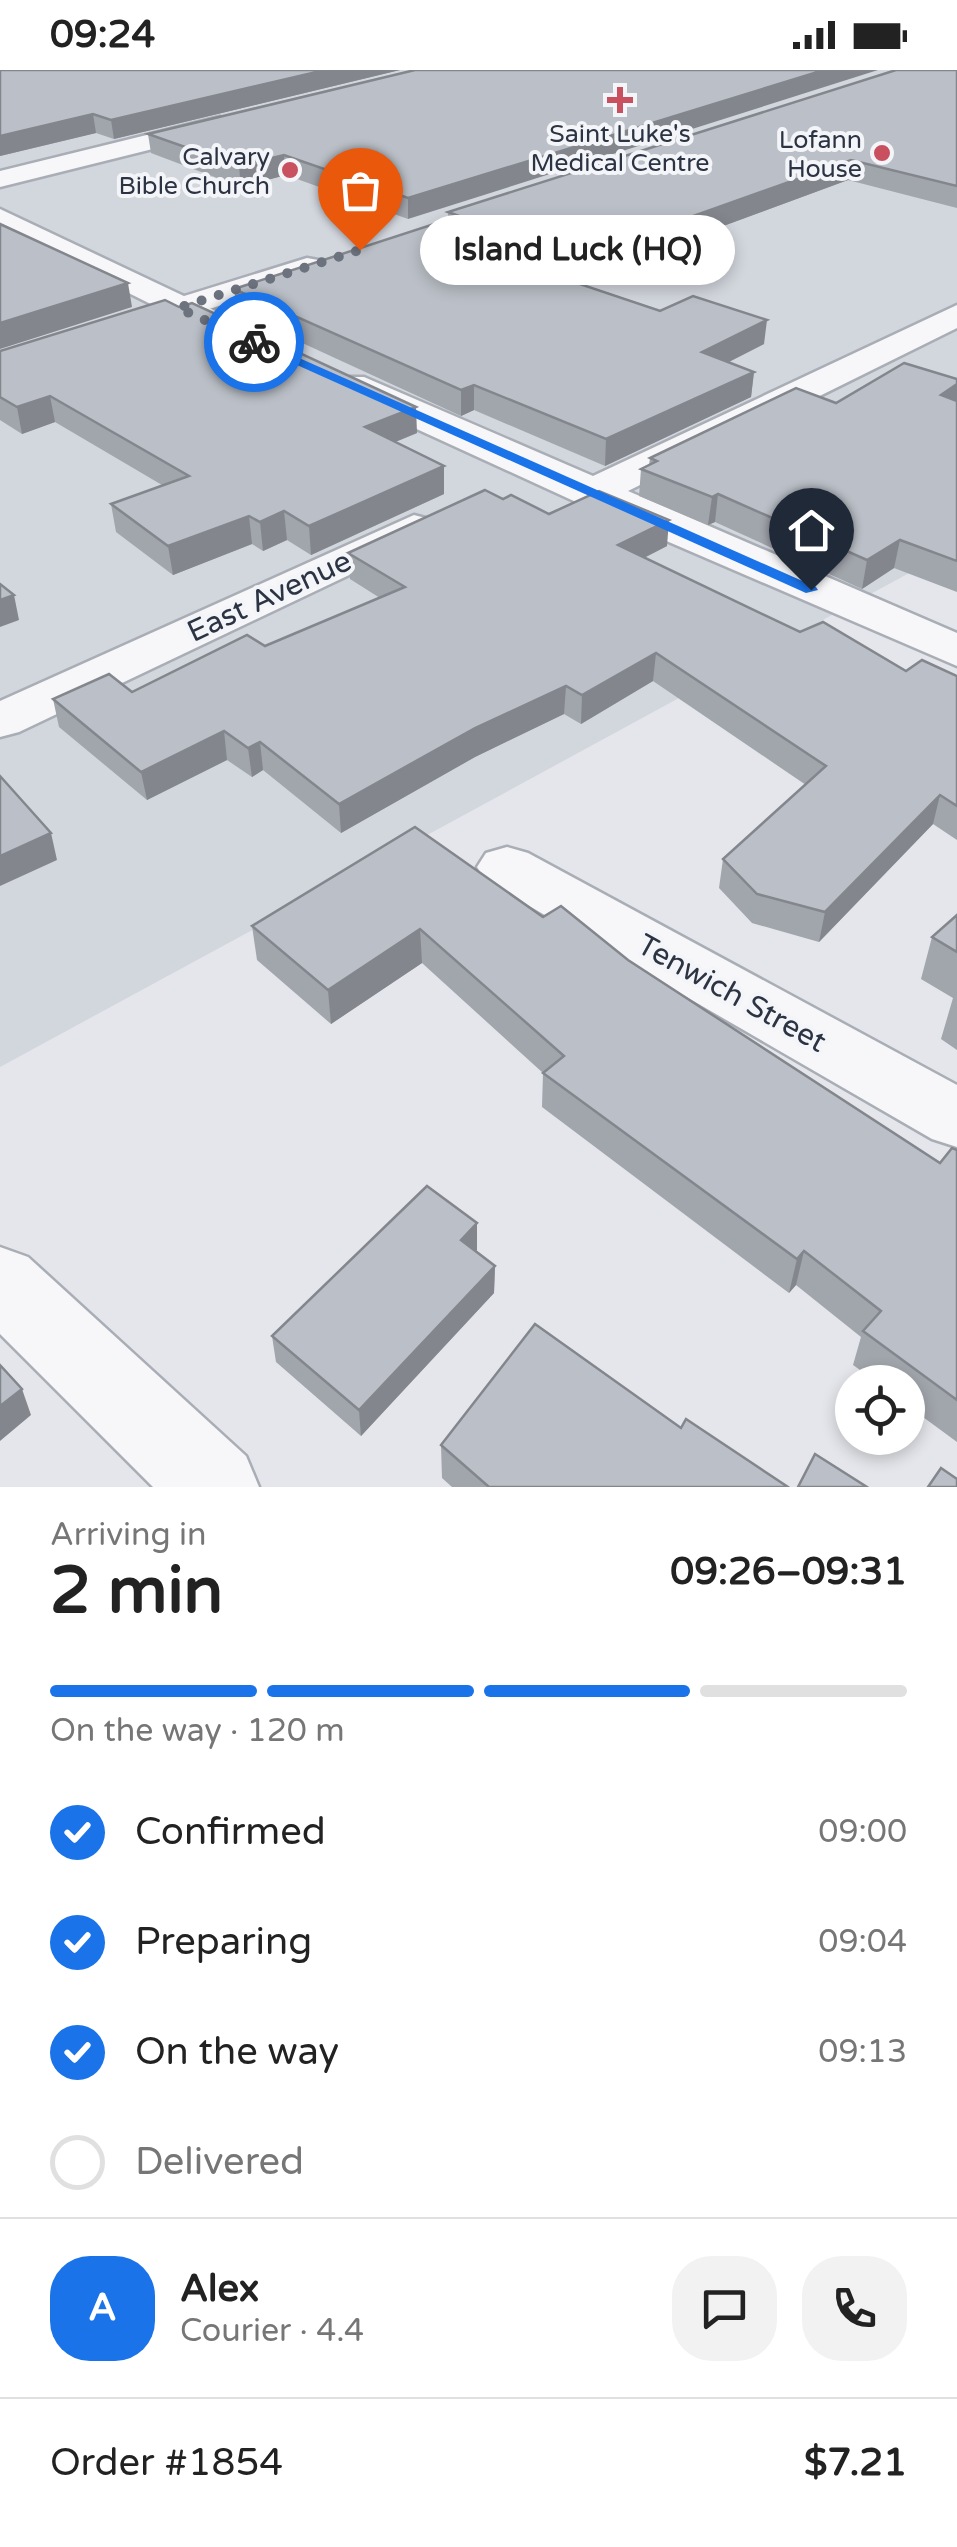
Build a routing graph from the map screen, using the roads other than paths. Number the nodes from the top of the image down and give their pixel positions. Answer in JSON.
{"nodes":[{"id":1,"x":239,"y":120,"type":"edge"},
{"id":2,"x":0,"y":179,"type":"edge"},
{"id":3,"x":0,"y":218,"type":"edge"},
{"id":4,"x":342,"y":255,"type":"edge"},
{"id":5,"x":178,"y":308,"type":"junction"},
{"id":6,"x":957,"y":315,"type":"edge"},
{"id":7,"x":268,"y":348,"type":"edge"},
{"id":8,"x":0,"y":365,"type":"edge"},
{"id":9,"x":322,"y":372,"type":"edge"},
{"id":10,"x":539,"y":470,"type":"junction"},
{"id":11,"x":591,"y":492,"type":"junction"},
{"id":12,"x":957,"y":651,"type":"edge"},
{"id":13,"x":0,"y":722,"type":"edge"},
{"id":14,"x":507,"y":868,"type":"dead end"},
{"id":15,"x":957,"y":1119,"type":"edge"},
{"id":16,"x":0,"y":1282,"type":"edge"},
{"id":17,"x":215,"y":1487,"type":"edge"}],
"edges":[{"from":1,"to":2,"type":"street"},
{"from":3,"to":5,"type":"street"},
{"from":4,"to":5,"type":"street"},
{"from":5,"to":7,"type":"street"},
{"from":5,"to":8,"type":"street"},
{"from":6,"to":11,"type":"street"},
{"from":9,"to":10,"type":"street"},
{"from":10,"to":11,"type":"street"},
{"from":10,"to":13,"type":"street","name":"East Avenue"},
{"from":11,"to":12,"type":"street"},
{"from":14,"to":15,"type":"street","name":"Tenwich Street"},
{"from":16,"to":17,"type":"street"}]}
